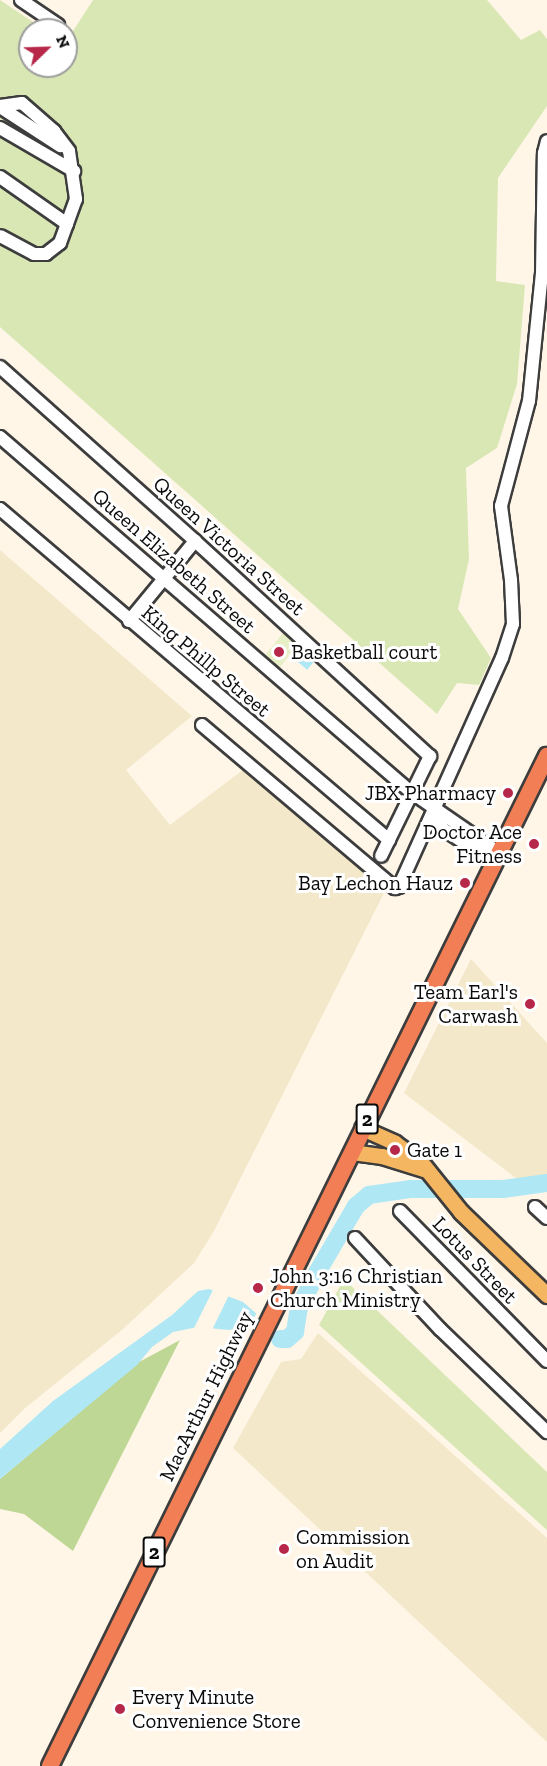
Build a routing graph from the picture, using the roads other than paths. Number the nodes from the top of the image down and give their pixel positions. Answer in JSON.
{"nodes":[{"id":1,"x":21,"y":0,"type":"edge"},
{"id":2,"x":36,"y":4,"type":"edge"},
{"id":3,"x":51,"y":18,"type":"edge"},
{"id":4,"x":0,"y":106,"type":"edge"},
{"id":5,"x":0,"y":128,"type":"edge"},
{"id":6,"x":547,"y":141,"type":"edge"},
{"id":7,"x":74,"y":171,"type":"junction"},
{"id":8,"x":0,"y":177,"type":"edge"},
{"id":9,"x":545,"y":218,"type":"edge"},
{"id":10,"x":67,"y":224,"type":"junction"},
{"id":11,"x":0,"y":236,"type":"edge"},
{"id":12,"x":544,"y":275,"type":"edge"},
{"id":13,"x":0,"y":367,"type":"edge"},
{"id":14,"x":0,"y":437,"type":"edge"},
{"id":15,"x":0,"y":509,"type":"edge"},
{"id":16,"x":195,"y":541,"type":"junction"},
{"id":17,"x":163,"y":577,"type":"junction"},
{"id":18,"x":129,"y":621,"type":"junction"},
{"id":19,"x":202,"y":725,"type":"dead end"},
{"id":20,"x":547,"y":756,"type":"edge"},
{"id":21,"x":411,"y":792,"type":"junction"},
{"id":22,"x":433,"y":807,"type":"junction"},
{"id":23,"x":469,"y":833,"type":"junction"},
{"id":24,"x":389,"y":840,"type":"junction"},
{"id":25,"x":462,"y":844,"type":"junction"},
{"id":26,"x":381,"y":856,"type":"dead end"},
{"id":27,"x":496,"y":857,"type":"junction"},
{"id":28,"x":363,"y":1128,"type":"junction"},
{"id":29,"x":352,"y":1152,"type":"junction"},
{"id":30,"x":429,"y":1172,"type":"junction"},
{"id":31,"x":535,"y":1207,"type":"dead end"},
{"id":32,"x":400,"y":1211,"type":"dead end"},
{"id":33,"x":547,"y":1218,"type":"edge"},
{"id":34,"x":355,"y":1238,"type":"dead end"},
{"id":35,"x":547,"y":1295,"type":"edge"},
{"id":36,"x":547,"y":1361,"type":"edge"},
{"id":37,"x":547,"y":1432,"type":"edge"},
{"id":38,"x":50,"y":1766,"type":"edge"}],
"edges":[{"from":1,"to":2,"type":"street"},
{"from":2,"to":3,"type":"street"},
{"from":4,"to":7,"type":"street"},
{"from":5,"to":7,"type":"street"},
{"from":6,"to":9,"type":"street"},
{"from":7,"to":10,"type":"street"},
{"from":8,"to":10,"type":"street"},
{"from":9,"to":12,"type":"street"},
{"from":10,"to":11,"type":"street"},
{"from":12,"to":22,"type":"street"},
{"from":13,"to":16,"type":"street","name":"Queen Victoria Street"},
{"from":14,"to":17,"type":"street","name":"Queen Elizabeth Street"},
{"from":15,"to":18,"type":"street","name":"King Phillp Street"},
{"from":16,"to":17,"type":"street"},
{"from":16,"to":21,"type":"street","name":"Queen Victoria Street"},
{"from":17,"to":18,"type":"street"},
{"from":17,"to":21,"type":"street","name":"Queen Elizabeth Street"},
{"from":18,"to":24,"type":"street","name":"King Phillp Street"},
{"from":19,"to":22,"type":"street"},
{"from":20,"to":27,"type":"highway","name":"MacArthur Highway","number":"2"},
{"from":21,"to":22,"type":"street","name":"Queen Elizabeth Street"},
{"from":21,"to":24,"type":"street"},
{"from":22,"to":23,"type":"street","name":"Queen Elizabeth Street"},
{"from":22,"to":25,"type":"street","name":"Queen Elizabeth Street"},
{"from":23,"to":25,"type":"street"},
{"from":23,"to":27,"type":"street","name":"Queen Elizabeth Street"},
{"from":24,"to":26,"type":"street"},
{"from":25,"to":27,"type":"street","name":"Queen Elizabeth Street"},
{"from":27,"to":28,"type":"highway","name":"MacArthur Highway","number":"2"},
{"from":28,"to":29,"type":"highway","name":"MacArthur Highway","number":"2"},
{"from":28,"to":30,"type":"main road"},
{"from":29,"to":30,"type":"main road"},
{"from":29,"to":38,"type":"highway","name":"MacArthur Highway","number":"2"},
{"from":30,"to":35,"type":"main road"},
{"from":31,"to":33,"type":"street"},
{"from":32,"to":36,"type":"street","name":"Lotus Street"},
{"from":34,"to":37,"type":"street"}]}
